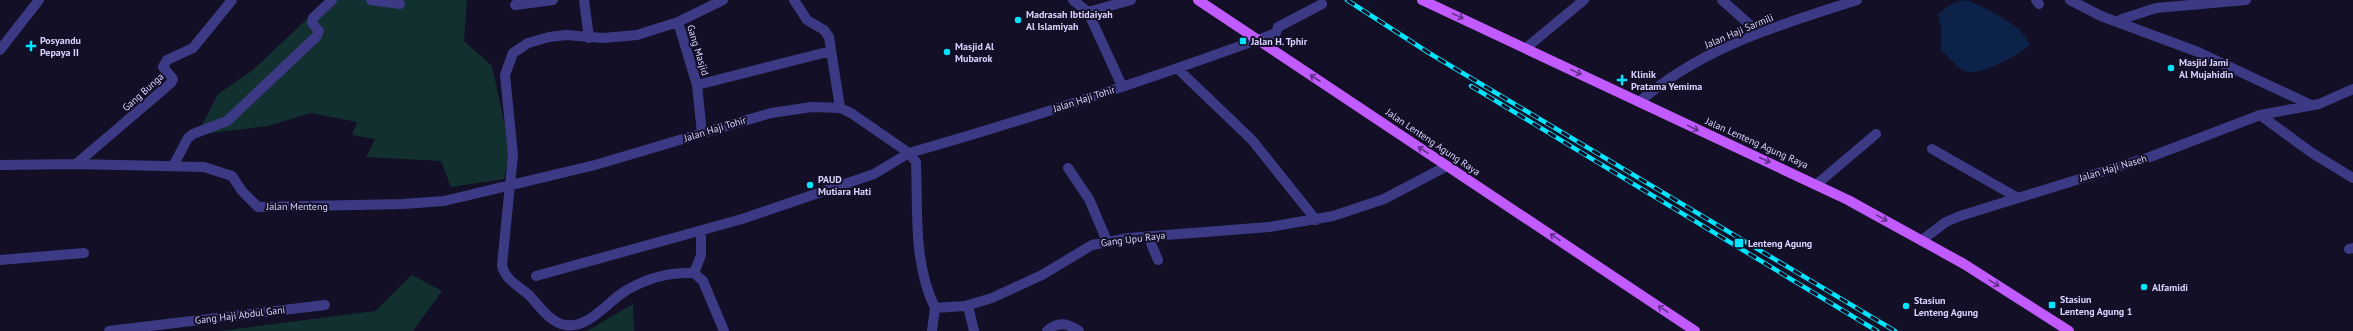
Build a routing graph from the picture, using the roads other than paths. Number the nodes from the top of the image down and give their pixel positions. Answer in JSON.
{"nodes":[{"id":1,"x":39,"y":0,"type":"edge"},
{"id":2,"x":232,"y":0,"type":"edge"},
{"id":3,"x":332,"y":0,"type":"edge"},
{"id":4,"x":371,"y":0,"type":"edge"},
{"id":5,"x":553,"y":0,"type":"edge"},
{"id":6,"x":584,"y":0,"type":"edge"},
{"id":7,"x":723,"y":0,"type":"edge"},
{"id":8,"x":794,"y":0,"type":"edge"},
{"id":9,"x":1073,"y":0,"type":"edge"},
{"id":10,"x":1130,"y":0,"type":"edge"},
{"id":11,"x":1198,"y":0,"type":"edge"},
{"id":12,"x":1422,"y":0,"type":"edge"},
{"id":13,"x":1584,"y":0,"type":"edge"},
{"id":14,"x":1722,"y":0,"type":"edge"},
{"id":15,"x":1857,"y":0,"type":"edge"},
{"id":16,"x":2070,"y":0,"type":"edge"},
{"id":17,"x":2246,"y":0,"type":"edge"},
{"id":18,"x":400,"y":4,"type":"dead end"},
{"id":19,"x":1322,"y":4,"type":"dead end"},
{"id":20,"x":515,"y":5,"type":"dead end"},
{"id":21,"x":1088,"y":12,"type":"junction"},
{"id":22,"x":678,"y":22,"type":"junction"},
{"id":23,"x":2123,"y":23,"type":"junction"},
{"id":24,"x":1759,"y":34,"type":"junction"},
{"id":25,"x":588,"y":38,"type":"junction"},
{"id":26,"x":1258,"y":41,"type":"junction"},
{"id":27,"x":1526,"y":48,"type":"junction"},
{"id":28,"x":0,"y":50,"type":"edge"},
{"id":29,"x":831,"y":51,"type":"junction"},
{"id":30,"x":1178,"y":69,"type":"junction"},
{"id":31,"x":697,"y":85,"type":"junction"},
{"id":32,"x":1122,"y":86,"type":"junction"},
{"id":33,"x":2353,"y":89,"type":"edge"},
{"id":34,"x":1639,"y":102,"type":"junction"},
{"id":35,"x":2309,"y":104,"type":"junction"},
{"id":36,"x":840,"y":108,"type":"junction"},
{"id":37,"x":2260,"y":115,"type":"junction"},
{"id":38,"x":702,"y":133,"type":"junction"},
{"id":39,"x":1876,"y":134,"type":"dead end"},
{"id":40,"x":1932,"y":149,"type":"dead end"},
{"id":41,"x":909,"y":153,"type":"junction"},
{"id":42,"x":76,"y":164,"type":"junction"},
{"id":43,"x":0,"y":165,"type":"edge"},
{"id":44,"x":173,"y":166,"type":"junction"},
{"id":45,"x":1447,"y":166,"type":"junction"},
{"id":46,"x":1068,"y":168,"type":"dead end"},
{"id":47,"x":2353,"y":178,"type":"edge"},
{"id":48,"x":1817,"y":184,"type":"junction"},
{"id":49,"x":511,"y":186,"type":"junction"},
{"id":50,"x":2018,"y":198,"type":"junction"},
{"id":51,"x":1316,"y":220,"type":"junction"},
{"id":52,"x":701,"y":232,"type":"junction"},
{"id":53,"x":1148,"y":236,"type":"junction"},
{"id":54,"x":1922,"y":240,"type":"junction"},
{"id":55,"x":1107,"y":241,"type":"junction"},
{"id":56,"x":84,"y":253,"type":"dead end"},
{"id":57,"x":0,"y":260,"type":"edge"},
{"id":58,"x":1158,"y":260,"type":"dead end"},
{"id":59,"x":694,"y":273,"type":"junction"},
{"id":60,"x":536,"y":276,"type":"dead end"},
{"id":61,"x":324,"y":305,"type":"dead end"},
{"id":62,"x":968,"y":306,"type":"junction"},
{"id":63,"x":935,"y":308,"type":"junction"},
{"id":64,"x":109,"y":331,"type":"edge"},
{"id":65,"x":724,"y":331,"type":"edge"},
{"id":66,"x":932,"y":331,"type":"edge"},
{"id":67,"x":974,"y":331,"type":"edge"},
{"id":68,"x":1047,"y":331,"type":"edge"},
{"id":69,"x":1078,"y":331,"type":"edge"},
{"id":70,"x":1695,"y":331,"type":"edge"},
{"id":71,"x":2069,"y":331,"type":"edge"}],
"edges":[{"from":1,"to":28,"type":"street"},
{"from":2,"to":42,"type":"street","name":"Gang Bunga"},
{"from":3,"to":44,"type":"street"},
{"from":4,"to":18,"type":"street"},
{"from":5,"to":20,"type":"street"},
{"from":6,"to":25,"type":"street"},
{"from":7,"to":22,"type":"street","name":"Gang Masjid"},
{"from":8,"to":29,"type":"street"},
{"from":9,"to":21,"type":"street"},
{"from":10,"to":21,"type":"street"},
{"from":11,"to":26,"type":"main road","name":"Jalan Lenteng Agung Raya"},
{"from":12,"to":27,"type":"main road","name":"Jalan Lenteng Agung Raya","one_way":true},
{"from":13,"to":27,"type":"street"},
{"from":14,"to":24,"type":"street"},
{"from":15,"to":24,"type":"street","name":"Jalan Haji Sarmili"},
{"from":16,"to":23,"type":"street"},
{"from":17,"to":23,"type":"street"},
{"from":19,"to":26,"type":"street","name":"Jalan Haji Tohir"},
{"from":21,"to":32,"type":"street"},
{"from":22,"to":25,"type":"street"},
{"from":22,"to":31,"type":"street","name":"Gang Masjid"},
{"from":23,"to":35,"type":"street"},
{"from":24,"to":34,"type":"street","name":"Jalan Haji Sarmili"},
{"from":25,"to":49,"type":"street"},
{"from":26,"to":30,"type":"street","name":"Jalan Haji Tohir"},
{"from":45,"to":26,"type":"main road","name":"Jalan Lenteng Agung Raya","one_way":true},
{"from":27,"to":34,"type":"main road","name":"Jalan Lenteng Agung Raya","one_way":true},
{"from":29,"to":31,"type":"street"},
{"from":29,"to":36,"type":"street"},
{"from":30,"to":32,"type":"street","name":"Jalan Haji Tohir"},
{"from":30,"to":51,"type":"street"},
{"from":31,"to":38,"type":"street","name":"Gang Masjid"},
{"from":32,"to":41,"type":"street","name":"Jalan Haji Tohir"},
{"from":33,"to":35,"type":"street","name":"Jalan Haji Naseh"},
{"from":34,"to":48,"type":"main road","name":"Jalan Lenteng Agung Raya","one_way":true},
{"from":35,"to":37,"type":"street","name":"Jalan Haji Naseh"},
{"from":36,"to":38,"type":"street","name":"Jalan Haji Tohir"},
{"from":36,"to":41,"type":"street","name":"Jalan Haji Tohir"},
{"from":37,"to":47,"type":"street"},
{"from":37,"to":50,"type":"street","name":"Jalan Haji Naseh"},
{"from":38,"to":49,"type":"street","name":"Jalan Haji Tohir"},
{"from":39,"to":48,"type":"street"},
{"from":40,"to":50,"type":"street"},
{"from":41,"to":52,"type":"street","name":"Jalan Haji Tohir"},
{"from":41,"to":63,"type":"street"},
{"from":42,"to":43,"type":"street","name":"Jalan Menteng"},
{"from":42,"to":44,"type":"street","name":"Jalan Menteng"},
{"from":44,"to":49,"type":"street","name":"Jalan Menteng"},
{"from":45,"to":51,"type":"street","name":"Gang Upu Raya"},
{"from":70,"to":45,"type":"main road","name":"Jalan Lenteng Agung Raya","one_way":true},
{"from":46,"to":55,"type":"street"},
{"from":48,"to":54,"type":"main road","name":"Jalan Lenteng Agung Raya","one_way":true},
{"from":49,"to":59,"type":"street"},
{"from":50,"to":54,"type":"street","name":"Jalan Haji Naseh"},
{"from":51,"to":53,"type":"street","name":"Gang Upu Raya"},
{"from":52,"to":59,"type":"street"},
{"from":52,"to":60,"type":"street","name":"Jalan Haji Tohir"},
{"from":53,"to":55,"type":"street","name":"Gang Upu Raya"},
{"from":53,"to":58,"type":"street"},
{"from":54,"to":71,"type":"main road","name":"Jalan Lenteng Agung Raya","one_way":true},
{"from":55,"to":62,"type":"street","name":"Gang Upu Raya"},
{"from":56,"to":57,"type":"street"},
{"from":59,"to":65,"type":"street"},
{"from":61,"to":64,"type":"street","name":"Gang Haji Abdul Gani"},
{"from":62,"to":63,"type":"street","name":"Gang Upu Raya"},
{"from":62,"to":67,"type":"street"},
{"from":63,"to":66,"type":"street"},
{"from":68,"to":69,"type":"street"}]}
